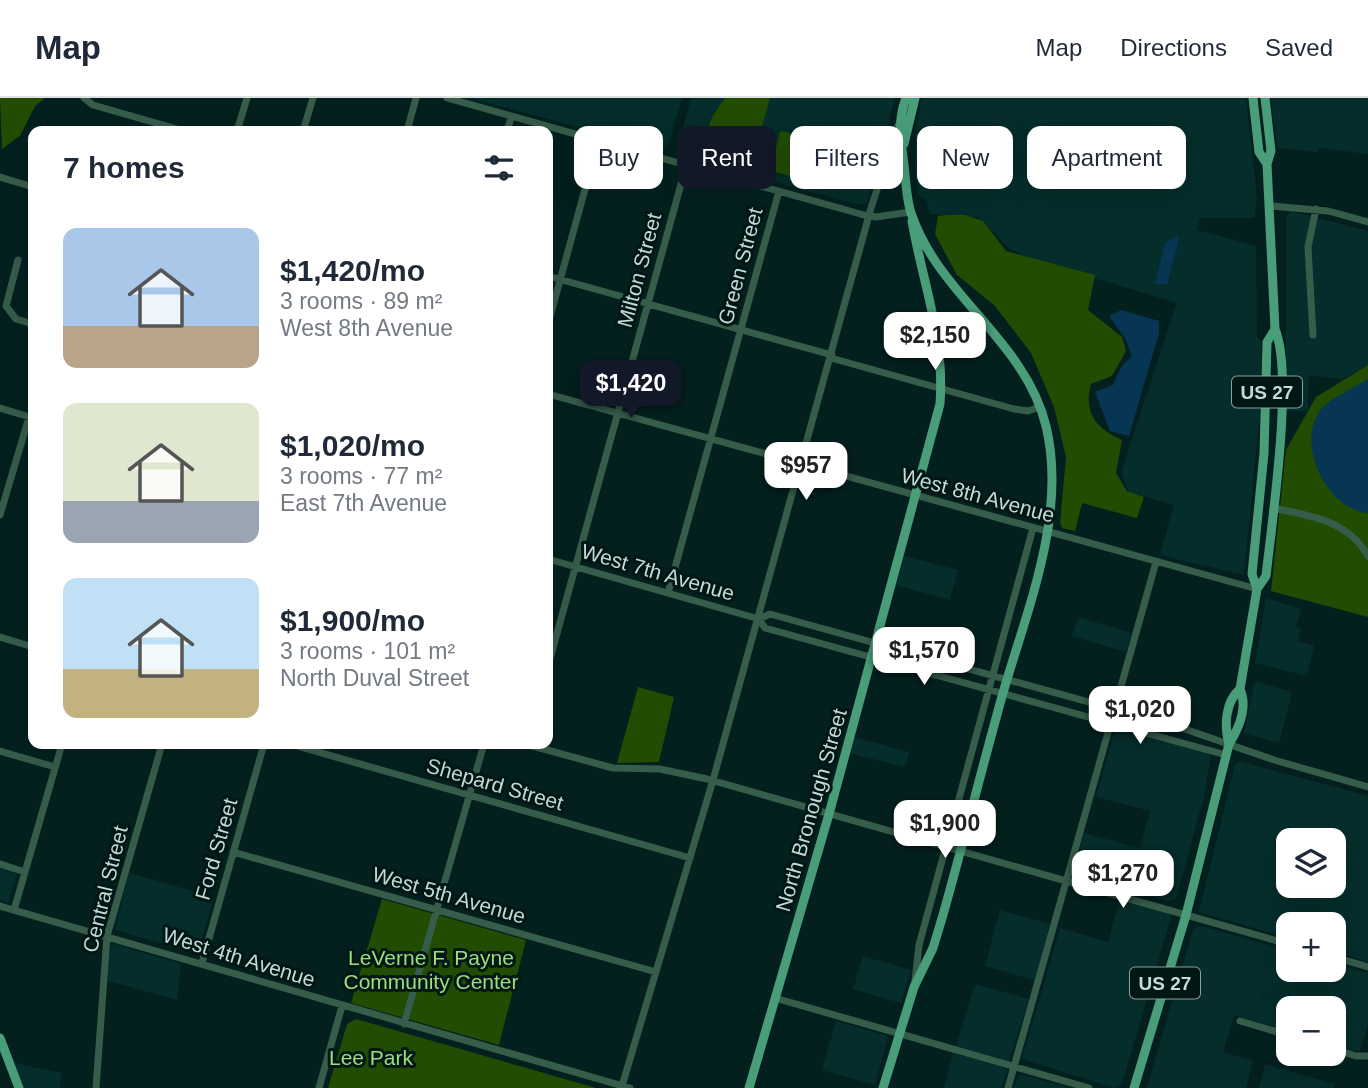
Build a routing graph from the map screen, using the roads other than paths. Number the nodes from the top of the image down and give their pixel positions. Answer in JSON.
{"nodes":[{"id":1,"x":84,"y":98,"type":"edge"},
{"id":2,"x":247,"y":98,"type":"edge"},
{"id":3,"x":313,"y":98,"type":"edge"},
{"id":4,"x":416,"y":98,"type":"edge"},
{"id":5,"x":447,"y":98,"type":"edge"},
{"id":6,"x":906,"y":98,"type":"edge"},
{"id":7,"x":915,"y":98,"type":"edge"},
{"id":8,"x":1253,"y":98,"type":"edge"},
{"id":9,"x":1265,"y":98,"type":"edge"},
{"id":10,"x":464,"y":101,"type":"edge"},
{"id":11,"x":511,"y":118,"type":"junction"},
{"id":12,"x":898,"y":124,"type":"joint"},
{"id":13,"x":166,"y":126,"type":"edge"},
{"id":14,"x":239,"y":126,"type":"edge"},
{"id":15,"x":305,"y":126,"type":"edge"},
{"id":16,"x":408,"y":126,"type":"edge"},
{"id":17,"x":509,"y":126,"type":"edge"},
{"id":18,"x":540,"y":126,"type":"edge"},
{"id":19,"x":553,"y":130,"type":"edge"},
{"id":20,"x":574,"y":135,"type":"edge"},
{"id":21,"x":903,"y":145,"type":"edge"},
{"id":22,"x":903,"y":157,"type":"edge"},
{"id":23,"x":1267,"y":164,"type":"junction"},
{"id":24,"x":0,"y":177,"type":"edge"},
{"id":25,"x":28,"y":185,"type":"edge"},
{"id":26,"x":585,"y":189,"type":"edge"},
{"id":27,"x":680,"y":189,"type":"edge"},
{"id":28,"x":772,"y":189,"type":"edge"},
{"id":29,"x":779,"y":191,"type":"junction"},
{"id":30,"x":1270,"y":206,"type":"junction"},
{"id":31,"x":1316,"y":209,"type":"junction"},
{"id":32,"x":910,"y":212,"type":"junction"},
{"id":33,"x":870,"y":216,"type":"junction"},
{"id":34,"x":1368,"y":222,"type":"edge"},
{"id":35,"x":18,"y":260,"type":"dead end"},
{"id":36,"x":553,"y":278,"type":"edge"},
{"id":37,"x":560,"y":280,"type":"junction"},
{"id":38,"x":648,"y":304,"type":"junction"},
{"id":39,"x":553,"y":306,"type":"edge"},
{"id":40,"x":28,"y":322,"type":"edge"},
{"id":41,"x":1275,"y":329,"type":"junction"},
{"id":42,"x":741,"y":330,"type":"junction"},
{"id":43,"x":1312,"y":335,"type":"dead end"},
{"id":44,"x":831,"y":356,"type":"junction"},
{"id":45,"x":941,"y":388,"type":"junction"},
{"id":46,"x":553,"y":395,"type":"edge"},
{"id":47,"x":1040,"y":407,"type":"junction"},
{"id":48,"x":0,"y":408,"type":"edge"},
{"id":49,"x":618,"y":413,"type":"junction"},
{"id":50,"x":28,"y":416,"type":"edge"},
{"id":51,"x":28,"y":426,"type":"edge"},
{"id":52,"x":711,"y":439,"type":"junction"},
{"id":53,"x":802,"y":464,"type":"junction"},
{"id":54,"x":916,"y":497,"type":"junction"},
{"id":55,"x":1260,"y":505,"type":"junction"},
{"id":56,"x":1273,"y":508,"type":"junction"},
{"id":57,"x":0,"y":514,"type":"edge"},
{"id":58,"x":1033,"y":528,"type":"junction"},
{"id":59,"x":1047,"y":532,"type":"junction"},
{"id":60,"x":1368,"y":556,"type":"edge"},
{"id":61,"x":553,"y":560,"type":"edge"},
{"id":62,"x":1156,"y":562,"type":"junction"},
{"id":63,"x":575,"y":567,"type":"junction"},
{"id":64,"x":1257,"y":589,"type":"junction"},
{"id":65,"x":668,"y":593,"type":"junction"},
{"id":66,"x":759,"y":618,"type":"junction"},
{"id":67,"x":0,"y":637,"type":"edge"},
{"id":68,"x":875,"y":644,"type":"junction"},
{"id":69,"x":28,"y":645,"type":"edge"},
{"id":70,"x":553,"y":648,"type":"edge"},
{"id":71,"x":872,"y":657,"type":"junction"},
{"id":72,"x":922,"y":657,"type":"junction"},
{"id":73,"x":918,"y":671,"type":"junction"},
{"id":74,"x":992,"y":676,"type":"junction"},
{"id":75,"x":1006,"y":680,"type":"junction"},
{"id":76,"x":988,"y":691,"type":"junction"},
{"id":77,"x":1002,"y":695,"type":"junction"},
{"id":78,"x":1115,"y":709,"type":"junction"},
{"id":79,"x":1111,"y":724,"type":"junction"},
{"id":80,"x":1180,"y":727,"type":"junction"},
{"id":81,"x":1176,"y":740,"type":"junction"},
{"id":82,"x":1229,"y":744,"type":"junction"},
{"id":83,"x":60,"y":749,"type":"edge"},
{"id":84,"x":161,"y":749,"type":"edge"},
{"id":85,"x":263,"y":749,"type":"edge"},
{"id":86,"x":308,"y":749,"type":"edge"},
{"id":87,"x":483,"y":749,"type":"edge"},
{"id":88,"x":544,"y":749,"type":"edge"},
{"id":89,"x":0,"y":751,"type":"edge"},
{"id":90,"x":1226,"y":755,"type":"junction"},
{"id":91,"x":55,"y":767,"type":"junction"},
{"id":92,"x":713,"y":780,"type":"junction"},
{"id":93,"x":1368,"y":787,"type":"edge"},
{"id":94,"x":469,"y":795,"type":"junction"},
{"id":95,"x":830,"y":814,"type":"junction"},
{"id":96,"x":945,"y":845,"type":"junction"},
{"id":97,"x":961,"y":850,"type":"junction"},
{"id":98,"x":233,"y":852,"type":"junction"},
{"id":99,"x":690,"y":858,"type":"junction"},
{"id":100,"x":0,"y":864,"type":"edge"},
{"id":101,"x":25,"y":872,"type":"junction"},
{"id":102,"x":1068,"y":879,"type":"junction"},
{"id":103,"x":0,"y":906,"type":"edge"},
{"id":104,"x":14,"y":910,"type":"junction"},
{"id":105,"x":437,"y":910,"type":"junction"},
{"id":106,"x":1186,"y":915,"type":"junction"},
{"id":107,"x":107,"y":936,"type":"junction"},
{"id":108,"x":1276,"y":941,"type":"edge"},
{"id":109,"x":1346,"y":961,"type":"edge"},
{"id":110,"x":202,"y":963,"type":"junction"},
{"id":111,"x":1368,"y":967,"type":"edge"},
{"id":112,"x":656,"y":972,"type":"junction"},
{"id":113,"x":914,"y":987,"type":"junction"},
{"id":114,"x":775,"y":998,"type":"junction"},
{"id":115,"x":342,"y":1006,"type":"junction"},
{"id":116,"x":1240,"y":1021,"type":"dead end"},
{"id":117,"x":404,"y":1024,"type":"junction"},
{"id":118,"x":1276,"y":1032,"type":"edge"},
{"id":119,"x":899,"y":1034,"type":"junction"},
{"id":120,"x":0,"y":1038,"type":"edge"},
{"id":121,"x":1346,"y":1053,"type":"edge"},
{"id":122,"x":1368,"y":1056,"type":"edge"},
{"id":123,"x":1014,"y":1067,"type":"junction"},
{"id":124,"x":626,"y":1087,"type":"edge"},
{"id":125,"x":19,"y":1088,"type":"edge"},
{"id":126,"x":96,"y":1088,"type":"edge"},
{"id":127,"x":318,"y":1088,"type":"edge"},
{"id":128,"x":749,"y":1088,"type":"edge"},
{"id":129,"x":883,"y":1088,"type":"edge"},
{"id":130,"x":1008,"y":1088,"type":"edge"},
{"id":131,"x":1088,"y":1088,"type":"edge"},
{"id":132,"x":1134,"y":1088,"type":"edge"}],
"edges":[{"from":1,"to":13,"type":"street"},
{"from":2,"to":14,"type":"street"},
{"from":3,"to":15,"type":"street"},
{"from":4,"to":16,"type":"street"},
{"from":5,"to":10,"type":"street"},
{"from":6,"to":12,"type":"main road"},
{"from":7,"to":21,"type":"main road"},
{"from":8,"to":23,"type":"main road","number":"US 27"},
{"from":9,"to":23,"type":"main road","number":"US 27"},
{"from":10,"to":11,"type":"street"},
{"from":11,"to":17,"type":"street"},
{"from":11,"to":18,"type":"street"},
{"from":12,"to":33,"type":"street"},
{"from":19,"to":20,"type":"street"},
{"from":22,"to":32,"type":"main road","name":"North Bronough Street"},
{"from":23,"to":30,"type":"main road","number":"US 27"},
{"from":24,"to":25,"type":"street"},
{"from":26,"to":37,"type":"street"},
{"from":27,"to":38,"type":"street","name":"Milton Street"},
{"from":28,"to":29,"type":"street"},
{"from":29,"to":33,"type":"street"},
{"from":29,"to":42,"type":"street","name":"Green Street"},
{"from":30,"to":31,"type":"street"},
{"from":30,"to":41,"type":"main road","number":"US 27"},
{"from":31,"to":34,"type":"street"},
{"from":31,"to":43,"type":"street"},
{"from":32,"to":33,"type":"street"},
{"from":32,"to":45,"type":"main road","name":"North Bronough Street"},
{"from":32,"to":47,"type":"main road"},
{"from":33,"to":44,"type":"street"},
{"from":35,"to":40,"type":"street"},
{"from":36,"to":37,"type":"street"},
{"from":37,"to":38,"type":"street"},
{"from":37,"to":39,"type":"street"},
{"from":38,"to":42,"type":"street"},
{"from":38,"to":49,"type":"street","name":"Milton Street"},
{"from":41,"to":55,"type":"main road","number":"US 27"},
{"from":41,"to":56,"type":"main road","number":"US 27"},
{"from":42,"to":44,"type":"street"},
{"from":42,"to":52,"type":"street","name":"Green Street"},
{"from":44,"to":45,"type":"street"},
{"from":44,"to":53,"type":"street"},
{"from":45,"to":47,"type":"street"},
{"from":45,"to":54,"type":"main road","name":"North Bronough Street"},
{"from":46,"to":49,"type":"street","name":"West 8th Avenue"},
{"from":47,"to":59,"type":"main road"},
{"from":48,"to":50,"type":"street"},
{"from":49,"to":52,"type":"street","name":"West 8th Avenue"},
{"from":49,"to":63,"type":"street","name":"Milton Street"},
{"from":51,"to":57,"type":"street"},
{"from":52,"to":53,"type":"street","name":"West 8th Avenue"},
{"from":52,"to":65,"type":"street","name":"Green Street"},
{"from":53,"to":54,"type":"street","name":"West 8th Avenue"},
{"from":53,"to":66,"type":"street"},
{"from":54,"to":58,"type":"street","name":"West 8th Avenue"},
{"from":54,"to":68,"type":"main road","name":"North Bronough Street"},
{"from":55,"to":56,"type":"main road"},
{"from":55,"to":64,"type":"main road","number":"US 27"},
{"from":56,"to":60,"type":"street"},
{"from":56,"to":64,"type":"main road","number":"US 27"},
{"from":58,"to":59,"type":"street","name":"West 8th Avenue"},
{"from":58,"to":74,"type":"street"},
{"from":59,"to":62,"type":"street","name":"West 8th Avenue"},
{"from":59,"to":75,"type":"main road"},
{"from":61,"to":63,"type":"street","name":"West 7th Avenue"},
{"from":62,"to":64,"type":"street","name":"West 8th Avenue"},
{"from":62,"to":78,"type":"street"},
{"from":63,"to":65,"type":"street","name":"West 7th Avenue"},
{"from":63,"to":70,"type":"street","name":"Milton Street"},
{"from":64,"to":82,"type":"main road","number":"US 27"},
{"from":65,"to":66,"type":"street","name":"West 7th Avenue"},
{"from":66,"to":68,"type":"street","name":"West 7th Avenue"},
{"from":66,"to":71,"type":"street","name":"West 7th Avenue"},
{"from":66,"to":92,"type":"street"},
{"from":67,"to":69,"type":"street"},
{"from":68,"to":71,"type":"main road","name":"North Bronough Street"},
{"from":68,"to":72,"type":"street","name":"West 7th Avenue"},
{"from":71,"to":73,"type":"street","name":"West 7th Avenue"},
{"from":71,"to":95,"type":"main road","name":"North Bronough Street"},
{"from":72,"to":73,"type":"street"},
{"from":72,"to":74,"type":"street","name":"West 7th Avenue"},
{"from":73,"to":76,"type":"street","name":"West 7th Avenue"},
{"from":74,"to":75,"type":"street","name":"West 7th Avenue"},
{"from":74,"to":76,"type":"street"},
{"from":75,"to":77,"type":"main road"},
{"from":75,"to":78,"type":"street","name":"West 7th Avenue"},
{"from":76,"to":77,"type":"street","name":"West 7th Avenue"},
{"from":76,"to":96,"type":"street"},
{"from":77,"to":79,"type":"street","name":"West 7th Avenue"},
{"from":77,"to":97,"type":"main road"},
{"from":78,"to":79,"type":"street"},
{"from":78,"to":80,"type":"street","name":"West 7th Avenue"},
{"from":79,"to":81,"type":"street","name":"West 7th Avenue"},
{"from":79,"to":102,"type":"street"},
{"from":80,"to":81,"type":"street"},
{"from":80,"to":82,"type":"street","name":"West 7th Avenue"},
{"from":81,"to":90,"type":"street","name":"West 7th Avenue"},
{"from":82,"to":90,"type":"main road","number":"US 27"},
{"from":82,"to":93,"type":"street","name":"West 7th Avenue"},
{"from":83,"to":91,"type":"street"},
{"from":84,"to":107,"type":"street","name":"Central Street"},
{"from":85,"to":98,"type":"street","name":"Ford Street"},
{"from":86,"to":94,"type":"street","name":"Shepard Street"},
{"from":87,"to":94,"type":"street"},
{"from":88,"to":92,"type":"street"},
{"from":89,"to":91,"type":"street"},
{"from":90,"to":106,"type":"main road","number":"US 27"},
{"from":91,"to":101,"type":"street"},
{"from":92,"to":95,"type":"street"},
{"from":92,"to":99,"type":"street"},
{"from":94,"to":99,"type":"street","name":"Shepard Street"},
{"from":94,"to":105,"type":"street"},
{"from":95,"to":96,"type":"street"},
{"from":95,"to":114,"type":"main road","name":"North Bronough Street"},
{"from":96,"to":97,"type":"street"},
{"from":96,"to":113,"type":"street"},
{"from":97,"to":102,"type":"street"},
{"from":97,"to":113,"type":"main road"},
{"from":98,"to":105,"type":"street","name":"West 5th Avenue"},
{"from":98,"to":110,"type":"street","name":"Ford Street"},
{"from":99,"to":112,"type":"street"},
{"from":100,"to":101,"type":"street"},
{"from":101,"to":104,"type":"street"},
{"from":102,"to":106,"type":"street"},
{"from":102,"to":123,"type":"street"},
{"from":103,"to":104,"type":"street","name":"West 4th Avenue"},
{"from":104,"to":107,"type":"street","name":"West 4th Avenue"},
{"from":105,"to":112,"type":"street","name":"West 5th Avenue"},
{"from":105,"to":117,"type":"street"},
{"from":106,"to":108,"type":"street"},
{"from":106,"to":132,"type":"main road","number":"US 27"},
{"from":107,"to":110,"type":"street","name":"West 4th Avenue"},
{"from":107,"to":126,"type":"street","name":"Central Street"},
{"from":109,"to":111,"type":"street"},
{"from":110,"to":115,"type":"street","name":"West 4th Avenue"},
{"from":112,"to":124,"type":"street"},
{"from":113,"to":119,"type":"main road"},
{"from":114,"to":119,"type":"street"},
{"from":114,"to":128,"type":"main road","name":"North Bronough Street"},
{"from":115,"to":117,"type":"street","name":"West 4th Avenue"},
{"from":115,"to":127,"type":"street"},
{"from":116,"to":118,"type":"street"},
{"from":117,"to":124,"type":"street","name":"West 4th Avenue"},
{"from":119,"to":123,"type":"street"},
{"from":119,"to":129,"type":"main road"},
{"from":120,"to":125,"type":"main road"},
{"from":121,"to":122,"type":"street"},
{"from":123,"to":130,"type":"street"},
{"from":123,"to":131,"type":"street"}]}
